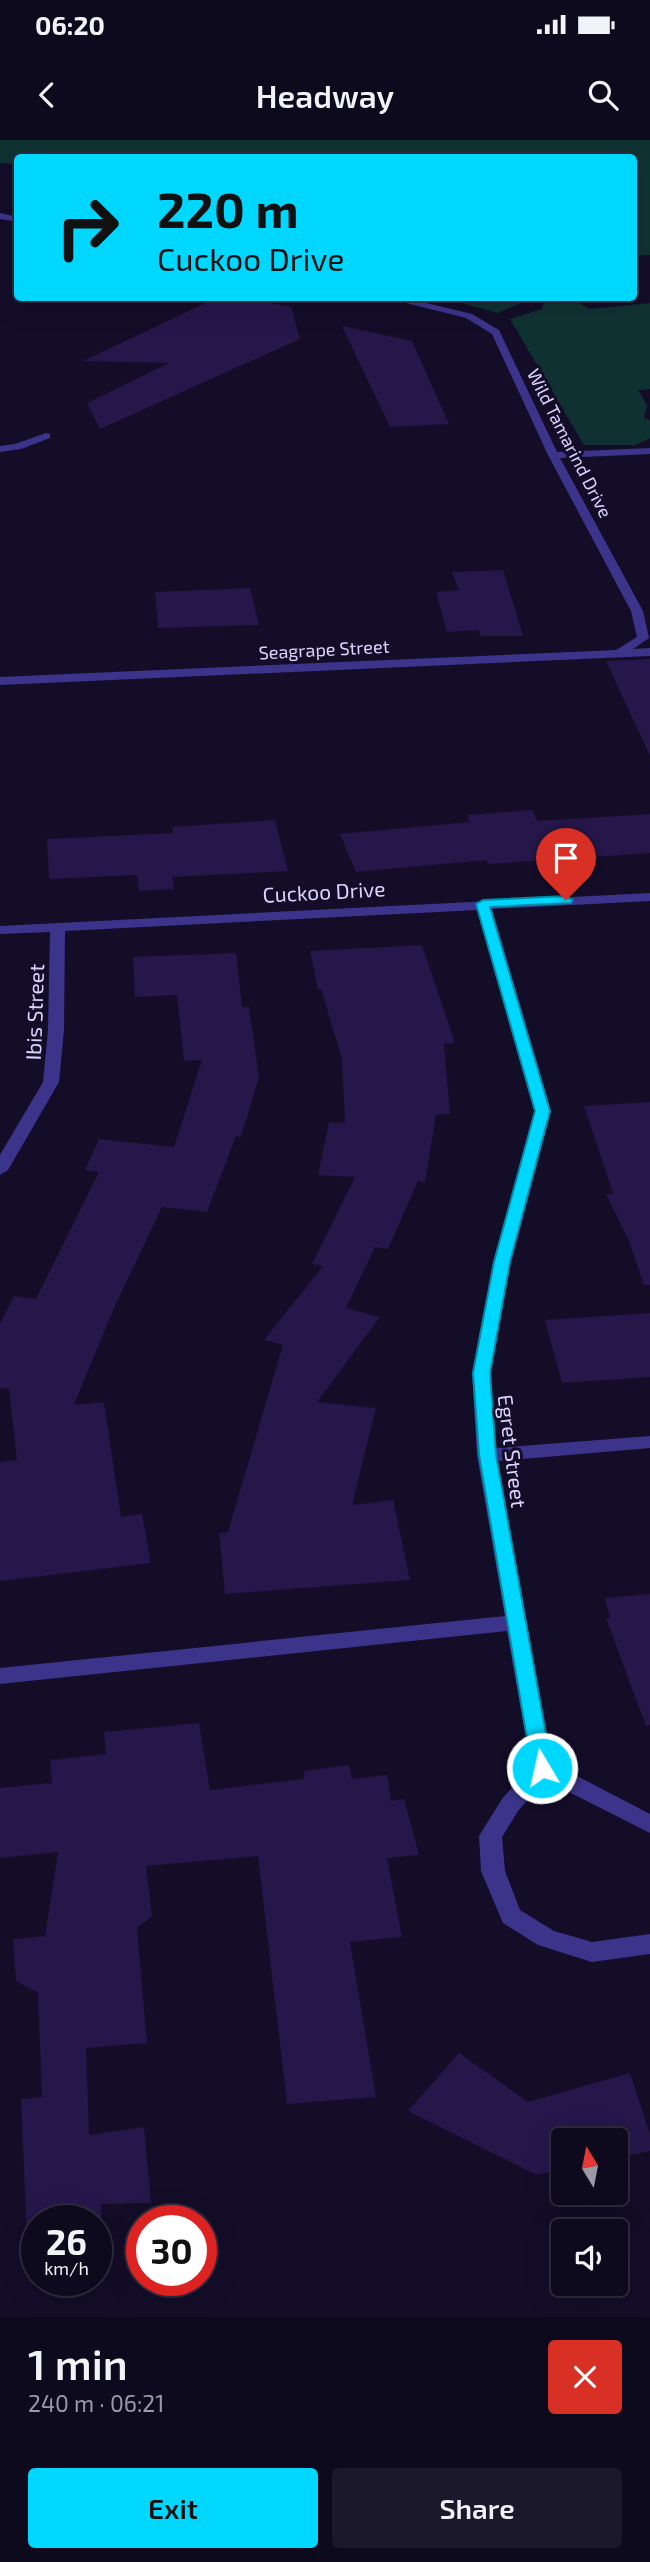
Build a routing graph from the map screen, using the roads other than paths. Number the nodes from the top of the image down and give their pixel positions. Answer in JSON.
{"nodes":[{"id":1,"x":409,"y":301,"type":"edge"},
{"id":2,"x":46,"y":436,"type":"dead end"},
{"id":3,"x":0,"y":449,"type":"edge"},
{"id":4,"x":650,"y":451,"type":"edge"},
{"id":5,"x":554,"y":455,"type":"junction"},
{"id":6,"x":650,"y":652,"type":"edge"},
{"id":7,"x":617,"y":653,"type":"junction"},
{"id":8,"x":0,"y":681,"type":"edge"},
{"id":9,"x":650,"y":897,"type":"edge"},
{"id":10,"x":483,"y":904,"type":"junction"},
{"id":11,"x":58,"y":926,"type":"junction"},
{"id":12,"x":0,"y":930,"type":"edge"},
{"id":13,"x":0,"y":1170,"type":"edge"},
{"id":14,"x":650,"y":1442,"type":"edge"},
{"id":15,"x":487,"y":1455,"type":"junction"},
{"id":16,"x":518,"y":1622,"type":"junction"},
{"id":17,"x":0,"y":1676,"type":"edge"},
{"id":18,"x":542,"y":1768,"type":"junction"},
{"id":19,"x":650,"y":1824,"type":"edge"},
{"id":20,"x":650,"y":1944,"type":"edge"}],
"edges":[{"from":1,"to":5,"type":"street","name":"Wild Tamarind Drive"},
{"from":2,"to":3,"type":"street"},
{"from":4,"to":5,"type":"street"},
{"from":5,"to":7,"type":"street","name":"Wild Tamarind Drive"},
{"from":6,"to":7,"type":"street","name":"Seagrape Street"},
{"from":7,"to":8,"type":"street","name":"Seagrape Street"},
{"from":9,"to":10,"type":"street","name":"Cuckoo Drive"},
{"from":10,"to":11,"type":"street","name":"Cuckoo Drive"},
{"from":10,"to":15,"type":"street","name":"Egret Street"},
{"from":11,"to":12,"type":"street","name":"Cuckoo Drive"},
{"from":11,"to":13,"type":"street","name":"Ibis Street"},
{"from":14,"to":15,"type":"street"},
{"from":15,"to":16,"type":"street","name":"Egret Street"},
{"from":16,"to":17,"type":"street"},
{"from":16,"to":18,"type":"street","name":"Egret Street"},
{"from":18,"to":19,"type":"street"},
{"from":18,"to":20,"type":"street"}]}
